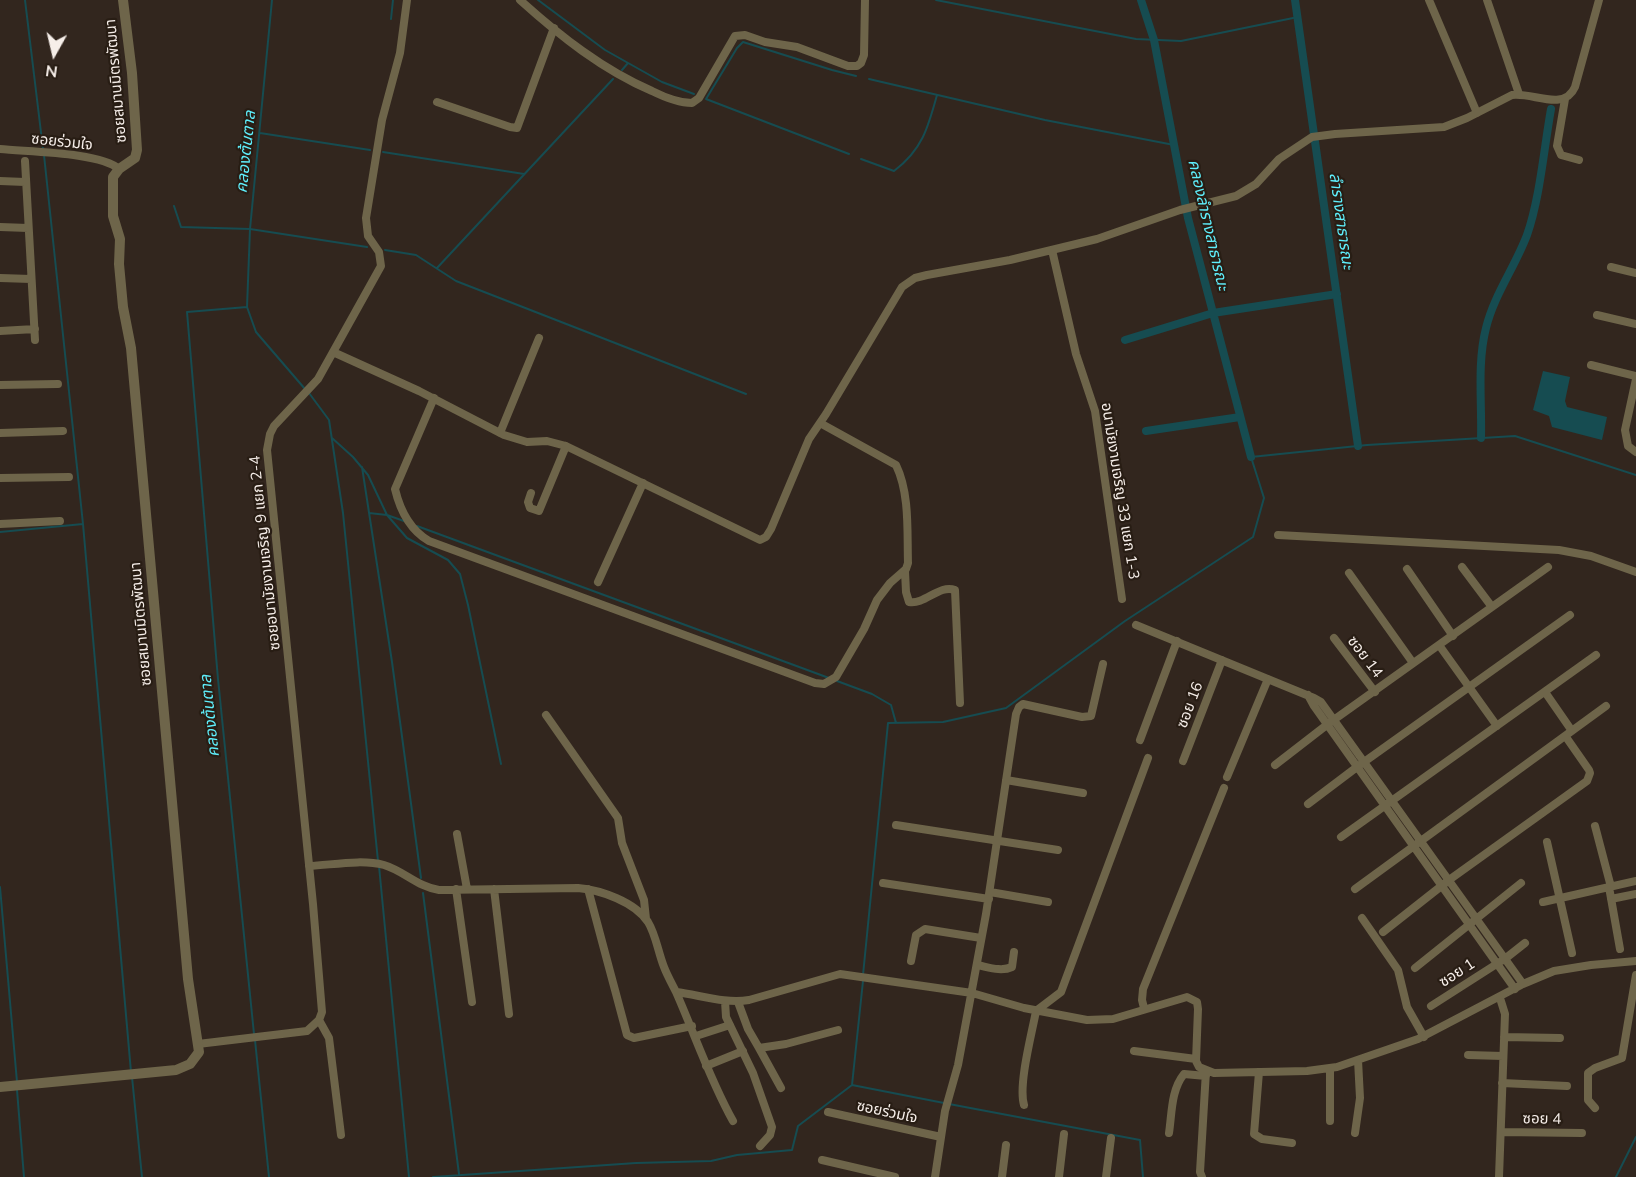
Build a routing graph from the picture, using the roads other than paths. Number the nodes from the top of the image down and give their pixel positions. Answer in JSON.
{"nodes":[{"id":1,"x":123,"y":0,"type":"edge"},
{"id":2,"x":406,"y":0,"type":"edge"},
{"id":3,"x":520,"y":0,"type":"edge"},
{"id":4,"x":864,"y":0,"type":"edge"},
{"id":5,"x":1429,"y":0,"type":"edge"},
{"id":6,"x":1487,"y":0,"type":"edge"},
{"id":7,"x":1599,"y":0,"type":"edge"},
{"id":8,"x":554,"y":28,"type":"junction"},
{"id":9,"x":1520,"y":94,"type":"junction"},
{"id":10,"x":1565,"y":99,"type":"junction"},
{"id":11,"x":437,"y":102,"type":"dead end"},
{"id":12,"x":1477,"y":113,"type":"junction"},
{"id":13,"x":0,"y":149,"type":"edge"},
{"id":14,"x":26,"y":156,"type":"junction"},
{"id":15,"x":1579,"y":160,"type":"dead end"},
{"id":16,"x":119,"y":169,"type":"junction"},
{"id":17,"x":0,"y":181,"type":"edge"},
{"id":18,"x":25,"y":182,"type":"junction"},
{"id":19,"x":0,"y":227,"type":"edge"},
{"id":20,"x":28,"y":228,"type":"junction"},
{"id":21,"x":1052,"y":250,"type":"junction"},
{"id":22,"x":1611,"y":267,"type":"dead end"},
{"id":23,"x":1636,"y":273,"type":"edge"},
{"id":24,"x":0,"y":278,"type":"edge"},
{"id":25,"x":32,"y":279,"type":"junction"},
{"id":26,"x":1597,"y":315,"type":"dead end"},
{"id":27,"x":1636,"y":324,"type":"edge"},
{"id":28,"x":35,"y":329,"type":"junction"},
{"id":29,"x":0,"y":331,"type":"edge"},
{"id":30,"x":539,"y":338,"type":"dead end"},
{"id":31,"x":35,"y":340,"type":"dead end"},
{"id":32,"x":333,"y":352,"type":"junction"},
{"id":33,"x":1591,"y":365,"type":"dead end"},
{"id":34,"x":1636,"y":377,"type":"edge"},
{"id":35,"x":58,"y":384,"type":"dead end"},
{"id":36,"x":0,"y":385,"type":"edge"},
{"id":37,"x":434,"y":399,"type":"junction"},
{"id":38,"x":1632,"y":420,"type":"edge"},
{"id":39,"x":820,"y":423,"type":"junction"},
{"id":40,"x":63,"y":430,"type":"dead end"},
{"id":41,"x":0,"y":433,"type":"edge"},
{"id":42,"x":500,"y":433,"type":"junction"},
{"id":43,"x":566,"y":446,"type":"junction"},
{"id":44,"x":1636,"y":452,"type":"edge"},
{"id":45,"x":69,"y":477,"type":"dead end"},
{"id":46,"x":0,"y":478,"type":"edge"},
{"id":47,"x":643,"y":483,"type":"junction"},
{"id":48,"x":531,"y":493,"type":"dead end"},
{"id":49,"x":60,"y":521,"type":"dead end"},
{"id":50,"x":0,"y":524,"type":"edge"},
{"id":51,"x":1278,"y":535,"type":"dead end"},
{"id":52,"x":1462,"y":567,"type":"dead end"},
{"id":53,"x":1548,"y":567,"type":"dead end"},
{"id":54,"x":1407,"y":569,"type":"dead end"},
{"id":55,"x":905,"y":571,"type":"junction"},
{"id":56,"x":1636,"y":572,"type":"edge"},
{"id":57,"x":1349,"y":573,"type":"dead end"},
{"id":58,"x":598,"y":582,"type":"dead end"},
{"id":59,"x":1122,"y":599,"type":"dead end"},
{"id":60,"x":1492,"y":607,"type":"junction"},
{"id":61,"x":1570,"y":615,"type":"dead end"},
{"id":62,"x":1136,"y":626,"type":"dead end"},
{"id":63,"x":1453,"y":636,"type":"junction"},
{"id":64,"x":1334,"y":638,"type":"dead end"},
{"id":65,"x":1177,"y":641,"type":"junction"},
{"id":66,"x":1439,"y":645,"type":"junction"},
{"id":67,"x":1596,"y":655,"type":"dead end"},
{"id":68,"x":1222,"y":660,"type":"junction"},
{"id":69,"x":1413,"y":663,"type":"junction"},
{"id":70,"x":1103,"y":664,"type":"dead end"},
{"id":71,"x":1268,"y":678,"type":"junction"},
{"id":72,"x":1470,"y":686,"type":"junction"},
{"id":73,"x":1374,"y":692,"type":"junction"},
{"id":74,"x":1545,"y":692,"type":"junction"},
{"id":75,"x":960,"y":703,"type":"dead end"},
{"id":76,"x":1606,"y":706,"type":"dead end"},
{"id":77,"x":546,"y":715,"type":"dead end"},
{"id":78,"x":1330,"y":722,"type":"junction"},
{"id":79,"x":1497,"y":726,"type":"junction"},
{"id":80,"x":1569,"y":734,"type":"junction"},
{"id":81,"x":1140,"y":740,"type":"dead end"},
{"id":82,"x":1148,"y":758,"type":"dead end"},
{"id":83,"x":1183,"y":761,"type":"dead end"},
{"id":84,"x":1361,"y":764,"type":"junction"},
{"id":85,"x":1275,"y":765,"type":"dead end"},
{"id":86,"x":1227,"y":777,"type":"dead end"},
{"id":87,"x":1006,"y":780,"type":"junction"},
{"id":88,"x":1224,"y":788,"type":"dead end"},
{"id":89,"x":1083,"y":793,"type":"dead end"},
{"id":90,"x":1308,"y":804,"type":"dead end"},
{"id":91,"x":1389,"y":804,"type":"junction"},
{"id":92,"x":896,"y":825,"type":"dead end"},
{"id":93,"x":1595,"y":826,"type":"dead end"},
{"id":94,"x":457,"y":834,"type":"dead end"},
{"id":95,"x":1341,"y":837,"type":"dead end"},
{"id":96,"x":997,"y":840,"type":"junction"},
{"id":97,"x":1547,"y":842,"type":"dead end"},
{"id":98,"x":1417,"y":844,"type":"junction"},
{"id":99,"x":1058,"y":850,"type":"dead end"},
{"id":100,"x":309,"y":866,"type":"junction"},
{"id":101,"x":1636,"y":881,"type":"edge"},
{"id":102,"x":883,"y":883,"type":"dead end"},
{"id":103,"x":1446,"y":883,"type":"junction"},
{"id":104,"x":1521,"y":884,"type":"dead end"},
{"id":105,"x":1610,"y":887,"type":"junction"},
{"id":106,"x":456,"y":889,"type":"junction"},
{"id":107,"x":467,"y":889,"type":"junction"},
{"id":108,"x":494,"y":889,"type":"junction"},
{"id":109,"x":588,"y":889,"type":"junction"},
{"id":110,"x":1355,"y":889,"type":"dead end"},
{"id":111,"x":1636,"y":894,"type":"edge"},
{"id":112,"x":989,"y":895,"type":"junction"},
{"id":113,"x":1560,"y":898,"type":"junction"},
{"id":114,"x":1611,"y":899,"type":"junction"},
{"id":115,"x":1543,"y":902,"type":"dead end"},
{"id":116,"x":1048,"y":903,"type":"dead end"},
{"id":117,"x":1362,"y":918,"type":"dead end"},
{"id":118,"x":646,"y":920,"type":"junction"},
{"id":119,"x":1477,"y":920,"type":"junction"},
{"id":120,"x":1469,"y":926,"type":"junction"},
{"id":121,"x":1383,"y":932,"type":"dead end"},
{"id":122,"x":981,"y":938,"type":"junction"},
{"id":123,"x":1525,"y":943,"type":"dead end"},
{"id":124,"x":1620,"y":949,"type":"dead end"},
{"id":125,"x":1014,"y":952,"type":"dead end"},
{"id":126,"x":1572,"y":953,"type":"dead end"},
{"id":127,"x":1506,"y":958,"type":"junction"},
{"id":128,"x":1636,"y":960,"type":"edge"},
{"id":129,"x":910,"y":961,"type":"dead end"},
{"id":130,"x":1497,"y":963,"type":"junction"},
{"id":131,"x":977,"y":965,"type":"junction"},
{"id":132,"x":1415,"y":968,"type":"dead end"},
{"id":133,"x":1636,"y":975,"type":"edge"},
{"id":134,"x":1519,"y":986,"type":"junction"},
{"id":135,"x":676,"y":992,"type":"junction"},
{"id":136,"x":972,"y":993,"type":"junction"},
{"id":137,"x":1500,"y":998,"type":"junction"},
{"id":138,"x":725,"y":1001,"type":"junction"},
{"id":139,"x":472,"y":1002,"type":"dead end"},
{"id":140,"x":738,"y":1002,"type":"junction"},
{"id":141,"x":1431,"y":1006,"type":"dead end"},
{"id":142,"x":1144,"y":1008,"type":"junction"},
{"id":143,"x":1036,"y":1011,"type":"junction"},
{"id":144,"x":509,"y":1014,"type":"dead end"},
{"id":145,"x":320,"y":1020,"type":"junction"},
{"id":146,"x":730,"y":1025,"type":"junction"},
{"id":147,"x":692,"y":1026,"type":"junction"},
{"id":148,"x":838,"y":1030,"type":"dead end"},
{"id":149,"x":696,"y":1036,"type":"junction"},
{"id":150,"x":1424,"y":1036,"type":"junction"},
{"id":151,"x":1504,"y":1037,"type":"junction"},
{"id":152,"x":1560,"y":1038,"type":"dead end"},
{"id":153,"x":198,"y":1044,"type":"junction"},
{"id":154,"x":759,"y":1048,"type":"junction"},
{"id":155,"x":743,"y":1051,"type":"junction"},
{"id":156,"x":1134,"y":1051,"type":"dead end"},
{"id":157,"x":1468,"y":1055,"type":"dead end"},
{"id":158,"x":1503,"y":1056,"type":"junction"},
{"id":159,"x":1196,"y":1059,"type":"junction"},
{"id":160,"x":1358,"y":1060,"type":"junction"},
{"id":161,"x":706,"y":1066,"type":"junction"},
{"id":162,"x":1330,"y":1068,"type":"junction"},
{"id":163,"x":1259,"y":1072,"type":"junction"},
{"id":164,"x":1206,"y":1073,"type":"junction"},
{"id":165,"x":1502,"y":1083,"type":"junction"},
{"id":166,"x":1567,"y":1086,"type":"dead end"},
{"id":167,"x":3,"y":1087,"type":"edge"},
{"id":168,"x":781,"y":1088,"type":"dead end"},
{"id":169,"x":1024,"y":1105,"type":"dead end"},
{"id":170,"x":1595,"y":1108,"type":"dead end"},
{"id":171,"x":828,"y":1112,"type":"dead end"},
{"id":172,"x":733,"y":1121,"type":"dead end"},
{"id":173,"x":1330,"y":1121,"type":"dead end"},
{"id":174,"x":1501,"y":1132,"type":"junction"},
{"id":175,"x":1169,"y":1133,"type":"dead end"},
{"id":176,"x":1355,"y":1133,"type":"dead end"},
{"id":177,"x":1582,"y":1133,"type":"dead end"},
{"id":178,"x":1064,"y":1134,"type":"dead end"},
{"id":179,"x":341,"y":1135,"type":"dead end"},
{"id":180,"x":941,"y":1137,"type":"junction"},
{"id":181,"x":1111,"y":1138,"type":"dead end"},
{"id":182,"x":1292,"y":1143,"type":"dead end"},
{"id":183,"x":1006,"y":1145,"type":"dead end"},
{"id":184,"x":760,"y":1146,"type":"dead end"},
{"id":185,"x":822,"y":1161,"type":"dead end"},
{"id":186,"x":873,"y":1175,"type":"edge"},
{"id":187,"x":895,"y":1177,"type":"edge"},
{"id":188,"x":935,"y":1177,"type":"edge"},
{"id":189,"x":1002,"y":1177,"type":"edge"},
{"id":190,"x":1059,"y":1177,"type":"edge"},
{"id":191,"x":1106,"y":1177,"type":"edge"},
{"id":192,"x":1202,"y":1177,"type":"edge"},
{"id":193,"x":1499,"y":1177,"type":"edge"}],
"edges":[{"from":1,"to":16,"type":"street","name":"ซอยสมานมิตรพัฒนา"},
{"from":2,"to":32,"type":"street","name":"ซอยอนามัยงามเจริญ 9 แยก 2-4"},
{"from":3,"to":8,"type":"street"},
{"from":4,"to":8,"type":"street"},
{"from":5,"to":12,"type":"street"},
{"from":6,"to":9,"type":"street"},
{"from":7,"to":10,"type":"street"},
{"from":8,"to":11,"type":"street"},
{"from":9,"to":10,"type":"street"},
{"from":9,"to":12,"type":"street"},
{"from":10,"to":15,"type":"street"},
{"from":12,"to":21,"type":"street"},
{"from":13,"to":14,"type":"street","name":"ซอยร่วมใจ"},
{"from":14,"to":16,"type":"street","name":"ซอยร่วมใจ"},
{"from":14,"to":18,"type":"street"},
{"from":16,"to":153,"type":"street","name":"ซอยสมานมิตรพัฒนา"},
{"from":17,"to":18,"type":"street"},
{"from":18,"to":20,"type":"street"},
{"from":19,"to":20,"type":"street"},
{"from":20,"to":25,"type":"street"},
{"from":21,"to":39,"type":"street"},
{"from":21,"to":59,"type":"street","name":"อนามัยงามเจริญ 33 แยก 1-3"},
{"from":22,"to":23,"type":"street"},
{"from":24,"to":25,"type":"street"},
{"from":25,"to":28,"type":"street"},
{"from":26,"to":27,"type":"street"},
{"from":28,"to":29,"type":"street"},
{"from":28,"to":31,"type":"street"},
{"from":30,"to":42,"type":"street"},
{"from":32,"to":37,"type":"street"},
{"from":32,"to":100,"type":"street","name":"ซอยอนามัยงามเจริญ 9 แยก 2-4"},
{"from":33,"to":34,"type":"street"},
{"from":34,"to":38,"type":"street"},
{"from":35,"to":36,"type":"street"},
{"from":37,"to":42,"type":"street"},
{"from":37,"to":55,"type":"street"},
{"from":38,"to":44,"type":"street"},
{"from":39,"to":47,"type":"street"},
{"from":39,"to":55,"type":"street"},
{"from":40,"to":41,"type":"street"},
{"from":42,"to":43,"type":"street"},
{"from":43,"to":47,"type":"street"},
{"from":43,"to":48,"type":"street"},
{"from":45,"to":46,"type":"street"},
{"from":47,"to":58,"type":"street"},
{"from":49,"to":50,"type":"street"},
{"from":51,"to":56,"type":"street"},
{"from":52,"to":60,"type":"street"},
{"from":53,"to":60,"type":"street"},
{"from":54,"to":63,"type":"street"},
{"from":55,"to":75,"type":"street"},
{"from":57,"to":69,"type":"street"},
{"from":60,"to":63,"type":"street"},
{"from":61,"to":72,"type":"street"},
{"from":62,"to":65,"type":"street"},
{"from":63,"to":66,"type":"street"},
{"from":64,"to":73,"type":"street","name":"ซอย 14"},
{"from":65,"to":68,"type":"street"},
{"from":65,"to":81,"type":"street"},
{"from":66,"to":69,"type":"street"},
{"from":66,"to":72,"type":"street"},
{"from":67,"to":74,"type":"street"},
{"from":68,"to":71,"type":"street"},
{"from":68,"to":83,"type":"street","name":"ซอย 16"},
{"from":69,"to":73,"type":"street"},
{"from":70,"to":87,"type":"street"},
{"from":71,"to":78,"type":"street"},
{"from":71,"to":86,"type":"street"},
{"from":72,"to":79,"type":"street"},
{"from":72,"to":84,"type":"street"},
{"from":73,"to":78,"type":"street"},
{"from":74,"to":79,"type":"street"},
{"from":74,"to":80,"type":"street"},
{"from":76,"to":80,"type":"street"},
{"from":77,"to":118,"type":"street"},
{"from":78,"to":84,"type":"street"},
{"from":78,"to":85,"type":"street"},
{"from":79,"to":91,"type":"street"},
{"from":80,"to":98,"type":"street"},
{"from":80,"to":103,"type":"street"},
{"from":82,"to":143,"type":"street"},
{"from":84,"to":90,"type":"street"},
{"from":84,"to":91,"type":"street"},
{"from":87,"to":89,"type":"street"},
{"from":87,"to":96,"type":"street"},
{"from":88,"to":142,"type":"street"},
{"from":91,"to":95,"type":"street"},
{"from":91,"to":98,"type":"street"},
{"from":92,"to":96,"type":"street"},
{"from":93,"to":105,"type":"street"},
{"from":94,"to":107,"type":"street"},
{"from":96,"to":99,"type":"street"},
{"from":96,"to":112,"type":"street"},
{"from":97,"to":113,"type":"street"},
{"from":98,"to":103,"type":"street"},
{"from":98,"to":110,"type":"street"},
{"from":100,"to":106,"type":"street"},
{"from":100,"to":145,"type":"street","name":"ซอยอนามัยงามเจริญ 9 แยก 2-4"},
{"from":101,"to":105,"type":"street"},
{"from":102,"to":112,"type":"street"},
{"from":103,"to":119,"type":"street"},
{"from":103,"to":120,"type":"street"},
{"from":103,"to":121,"type":"street"},
{"from":104,"to":119,"type":"street"},
{"from":105,"to":113,"type":"street"},
{"from":105,"to":114,"type":"street"},
{"from":106,"to":107,"type":"street"},
{"from":106,"to":139,"type":"street"},
{"from":107,"to":108,"type":"street"},
{"from":108,"to":109,"type":"street"},
{"from":108,"to":144,"type":"street"},
{"from":109,"to":118,"type":"street"},
{"from":109,"to":147,"type":"street"},
{"from":111,"to":114,"type":"street"},
{"from":112,"to":116,"type":"street"},
{"from":112,"to":122,"type":"street"},
{"from":113,"to":115,"type":"street"},
{"from":113,"to":126,"type":"street"},
{"from":114,"to":124,"type":"street"},
{"from":117,"to":150,"type":"street"},
{"from":118,"to":135,"type":"street"},
{"from":119,"to":120,"type":"street"},
{"from":119,"to":127,"type":"street"},
{"from":120,"to":130,"type":"street"},
{"from":120,"to":132,"type":"street"},
{"from":122,"to":129,"type":"street"},
{"from":122,"to":131,"type":"street"},
{"from":123,"to":127,"type":"street","name":"ซอย 1"},
{"from":125,"to":131,"type":"street"},
{"from":127,"to":130,"type":"street","name":"ซอย 1"},
{"from":127,"to":134,"type":"street"},
{"from":128,"to":134,"type":"street"},
{"from":130,"to":134,"type":"street"},
{"from":130,"to":141,"type":"street","name":"ซอย 1"},
{"from":131,"to":136,"type":"street"},
{"from":133,"to":170,"type":"street"},
{"from":134,"to":137,"type":"street"},
{"from":135,"to":138,"type":"street"},
{"from":135,"to":147,"type":"street"},
{"from":136,"to":140,"type":"street"},
{"from":136,"to":143,"type":"street"},
{"from":136,"to":180,"type":"street"},
{"from":137,"to":150,"type":"street"},
{"from":137,"to":151,"type":"street"},
{"from":138,"to":140,"type":"street"},
{"from":138,"to":146,"type":"street"},
{"from":140,"to":154,"type":"street"},
{"from":142,"to":143,"type":"street"},
{"from":142,"to":159,"type":"street"},
{"from":143,"to":169,"type":"street"},
{"from":145,"to":153,"type":"street"},
{"from":145,"to":179,"type":"street"},
{"from":146,"to":149,"type":"street"},
{"from":146,"to":155,"type":"street"},
{"from":147,"to":149,"type":"street"},
{"from":148,"to":154,"type":"street"},
{"from":149,"to":161,"type":"street"},
{"from":150,"to":160,"type":"street"},
{"from":151,"to":152,"type":"street"},
{"from":151,"to":158,"type":"street"},
{"from":153,"to":167,"type":"street"},
{"from":154,"to":168,"type":"street"},
{"from":155,"to":161,"type":"street"},
{"from":155,"to":184,"type":"street"},
{"from":156,"to":159,"type":"street"},
{"from":157,"to":158,"type":"street"},
{"from":158,"to":165,"type":"street"},
{"from":159,"to":164,"type":"street"},
{"from":160,"to":162,"type":"street"},
{"from":160,"to":176,"type":"street"},
{"from":161,"to":172,"type":"street"},
{"from":162,"to":163,"type":"street"},
{"from":162,"to":173,"type":"street"},
{"from":163,"to":164,"type":"street"},
{"from":163,"to":182,"type":"street"},
{"from":164,"to":175,"type":"street"},
{"from":164,"to":192,"type":"street"},
{"from":165,"to":166,"type":"street"},
{"from":165,"to":174,"type":"street"},
{"from":171,"to":180,"type":"street","name":"ซอยร่วมใจ"},
{"from":174,"to":177,"type":"street","name":"ซอย 4"},
{"from":174,"to":193,"type":"street"},
{"from":178,"to":190,"type":"street"},
{"from":180,"to":188,"type":"street"},
{"from":181,"to":191,"type":"street"},
{"from":183,"to":189,"type":"street"},
{"from":185,"to":186,"type":"street"},
{"from":186,"to":187,"type":"street"}]}
